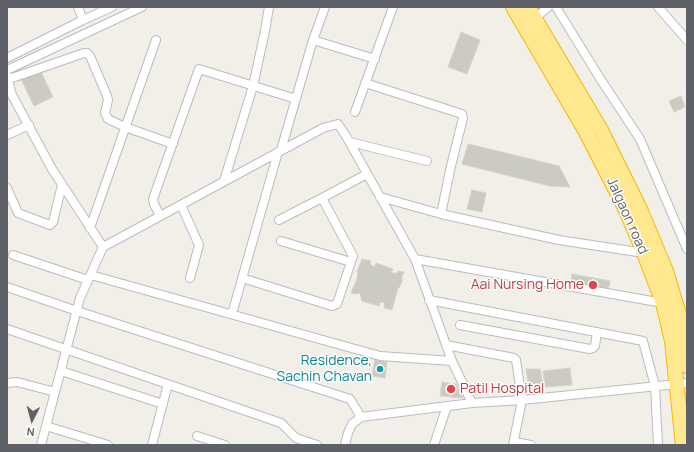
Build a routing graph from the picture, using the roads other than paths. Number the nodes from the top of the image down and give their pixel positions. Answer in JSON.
{"nodes":[{"id":1,"x":78,"y":7,"type":"edge"},
{"id":2,"x":112,"y":7,"type":"edge"},
{"id":3,"x":142,"y":7,"type":"edge"},
{"id":4,"x":269,"y":7,"type":"edge"},
{"id":5,"x":325,"y":7,"type":"edge"},
{"id":6,"x":394,"y":7,"type":"edge"},
{"id":7,"x":513,"y":7,"type":"edge"},
{"id":8,"x":548,"y":7,"type":"edge"},
{"id":9,"x":556,"y":7,"type":"edge"},
{"id":10,"x":658,"y":7,"type":"edge"},
{"id":11,"x":530,"y":18,"type":"edge"},
{"id":12,"x":83,"y":20,"type":"junction"},
{"id":13,"x":156,"y":40,"type":"dead end"},
{"id":14,"x":313,"y":40,"type":"junction"},
{"id":15,"x":687,"y":40,"type":"edge"},
{"id":16,"x":7,"y":58,"type":"edge"},
{"id":17,"x":374,"y":58,"type":"junction"},
{"id":18,"x":7,"y":70,"type":"edge"},
{"id":19,"x":8,"y":77,"type":"edge"},
{"id":20,"x":366,"y":83,"type":"junction"},
{"id":21,"x":253,"y":86,"type":"junction"},
{"id":22,"x":296,"y":99,"type":"junction"},
{"id":23,"x":355,"y":112,"type":"dead end"},
{"id":24,"x":28,"y":125,"type":"junction"},
{"id":25,"x":126,"y":127,"type":"junction"},
{"id":26,"x":7,"y":135,"type":"edge"},
{"id":27,"x":350,"y":142,"type":"junction"},
{"id":28,"x":173,"y":144,"type":"junction"},
{"id":29,"x":280,"y":151,"type":"junction"},
{"id":30,"x":427,"y":161,"type":"dead end"},
{"id":31,"x":367,"y":174,"type":"junction"},
{"id":32,"x":224,"y":181,"type":"junction"},
{"id":33,"x":62,"y":184,"type":"junction"},
{"id":34,"x":7,"y":188,"type":"edge"},
{"id":35,"x":380,"y":197,"type":"junction"},
{"id":36,"x":322,"y":198,"type":"junction"},
{"id":37,"x":181,"y":204,"type":"junction"},
{"id":38,"x":441,"y":214,"type":"junction"},
{"id":39,"x":160,"y":216,"type":"junction"},
{"id":40,"x":279,"y":220,"type":"dead end"},
{"id":41,"x":90,"y":228,"type":"junction"},
{"id":42,"x":281,"y":241,"type":"dead end"},
{"id":43,"x":103,"y":247,"type":"junction"},
{"id":44,"x":687,"y":249,"type":"edge"},
{"id":45,"x":644,"y":253,"type":"junction"},
{"id":46,"x":13,"y":255,"type":"dead end"},
{"id":47,"x":415,"y":259,"type":"junction"},
{"id":48,"x":351,"y":262,"type":"junction"},
{"id":49,"x":89,"y":277,"type":"junction"},
{"id":50,"x":190,"y":278,"type":"dead end"},
{"id":51,"x":242,"y":278,"type":"junction"},
{"id":52,"x":7,"y":287,"type":"edge"},
{"id":53,"x":429,"y":300,"type":"junction"},
{"id":54,"x":663,"y":303,"type":"junction"},
{"id":55,"x":77,"y":311,"type":"junction"},
{"id":56,"x":232,"y":314,"type":"junction"},
{"id":57,"x":460,"y":325,"type":"dead end"},
{"id":58,"x":7,"y":329,"type":"edge"},
{"id":59,"x":597,"y":332,"type":"junction"},
{"id":60,"x":446,"y":345,"type":"junction"},
{"id":61,"x":67,"y":349,"type":"junction"},
{"id":62,"x":452,"y":361,"type":"junction"},
{"id":63,"x":687,"y":366,"type":"edge"},
{"id":64,"x":61,"y":371,"type":"junction"},
{"id":65,"x":7,"y":383,"type":"edge"},
{"id":66,"x":682,"y":383,"type":"edge"},
{"id":67,"x":168,"y":384,"type":"junction"},
{"id":68,"x":655,"y":386,"type":"junction"},
{"id":69,"x":56,"y":392,"type":"junction"},
{"id":70,"x":522,"y":400,"type":"junction"},
{"id":71,"x":472,"y":403,"type":"junction"},
{"id":72,"x":163,"y":404,"type":"junction"},
{"id":73,"x":447,"y":406,"type":"junction"},
{"id":74,"x":361,"y":417,"type":"junction"},
{"id":75,"x":46,"y":426,"type":"junction"},
{"id":76,"x":197,"y":436,"type":"dead end"},
{"id":77,"x":212,"y":443,"type":"edge"},
{"id":78,"x":514,"y":444,"type":"edge"},
{"id":79,"x":41,"y":445,"type":"edge"},
{"id":80,"x":108,"y":445,"type":"edge"},
{"id":81,"x":152,"y":445,"type":"edge"},
{"id":82,"x":225,"y":445,"type":"edge"},
{"id":83,"x":317,"y":445,"type":"edge"},
{"id":84,"x":344,"y":445,"type":"edge"},
{"id":85,"x":434,"y":445,"type":"edge"},
{"id":86,"x":531,"y":445,"type":"edge"},
{"id":87,"x":658,"y":445,"type":"edge"},
{"id":88,"x":683,"y":445,"type":"edge"}],
"edges":[{"from":1,"to":12,"type":"street"},
{"from":2,"to":12,"type":"street"},
{"from":3,"to":18,"type":"street"},
{"from":4,"to":21,"type":"street"},
{"from":5,"to":14,"type":"street"},
{"from":6,"to":17,"type":"street"},
{"from":7,"to":11,"type":"highway","name":"Jalgaon road"},
{"from":8,"to":11,"type":"street"},
{"from":9,"to":44,"type":"street"},
{"from":10,"to":15,"type":"street"},
{"from":11,"to":45,"type":"highway","name":"Jalgaon road"},
{"from":11,"to":63,"type":"highway","name":"Jalgaon road"},
{"from":12,"to":16,"type":"street"},
{"from":13,"to":25,"type":"street"},
{"from":14,"to":17,"type":"street"},
{"from":14,"to":22,"type":"street"},
{"from":17,"to":20,"type":"street"},
{"from":19,"to":24,"type":"street"},
{"from":19,"to":25,"type":"street"},
{"from":20,"to":23,"type":"street"},
{"from":20,"to":38,"type":"street"},
{"from":21,"to":22,"type":"street"},
{"from":21,"to":28,"type":"street"},
{"from":21,"to":32,"type":"street"},
{"from":22,"to":29,"type":"street"},
{"from":24,"to":26,"type":"street"},
{"from":24,"to":33,"type":"street"},
{"from":25,"to":28,"type":"street"},
{"from":25,"to":41,"type":"street"},
{"from":27,"to":29,"type":"street"},
{"from":27,"to":30,"type":"street"},
{"from":27,"to":31,"type":"street"},
{"from":28,"to":39,"type":"street"},
{"from":29,"to":32,"type":"street"},
{"from":29,"to":51,"type":"street"},
{"from":31,"to":35,"type":"street"},
{"from":31,"to":36,"type":"street"},
{"from":32,"to":37,"type":"street"},
{"from":33,"to":34,"type":"street"},
{"from":33,"to":41,"type":"street"},
{"from":35,"to":38,"type":"street"},
{"from":35,"to":47,"type":"street"},
{"from":36,"to":40,"type":"street"},
{"from":36,"to":48,"type":"street"},
{"from":37,"to":39,"type":"street"},
{"from":37,"to":50,"type":"street"},
{"from":38,"to":45,"type":"street"},
{"from":39,"to":43,"type":"street"},
{"from":41,"to":43,"type":"street"},
{"from":42,"to":48,"type":"street"},
{"from":43,"to":49,"type":"street"},
{"from":45,"to":54,"type":"highway","name":"Jalgaon road"},
{"from":46,"to":49,"type":"street"},
{"from":47,"to":53,"type":"street"},
{"from":47,"to":54,"type":"street"},
{"from":48,"to":51,"type":"street"},
{"from":49,"to":55,"type":"street"},
{"from":49,"to":56,"type":"street"},
{"from":51,"to":56,"type":"street"},
{"from":52,"to":55,"type":"street"},
{"from":53,"to":59,"type":"street"},
{"from":53,"to":60,"type":"street"},
{"from":54,"to":66,"type":"highway","name":"Jalgaon road"},
{"from":55,"to":61,"type":"street"},
{"from":55,"to":74,"type":"street"},
{"from":56,"to":62,"type":"street"},
{"from":57,"to":59,"type":"street"},
{"from":58,"to":61,"type":"street"},
{"from":59,"to":68,"type":"street"},
{"from":60,"to":62,"type":"street"},
{"from":60,"to":70,"type":"street"},
{"from":61,"to":64,"type":"street"},
{"from":61,"to":67,"type":"street"},
{"from":62,"to":71,"type":"street"},
{"from":64,"to":69,"type":"street"},
{"from":64,"to":72,"type":"street"},
{"from":65,"to":69,"type":"street"},
{"from":66,"to":68,"type":"street"},
{"from":66,"to":88,"type":"highway","name":"Jalgaon road"},
{"from":67,"to":72,"type":"street"},
{"from":67,"to":83,"type":"street"},
{"from":68,"to":70,"type":"street"},
{"from":68,"to":87,"type":"street"},
{"from":69,"to":75,"type":"street"},
{"from":70,"to":71,"type":"street"},
{"from":70,"to":78,"type":"street"},
{"from":71,"to":73,"type":"street"},
{"from":72,"to":81,"type":"street"},
{"from":73,"to":74,"type":"street"},
{"from":73,"to":85,"type":"street"},
{"from":74,"to":84,"type":"street"},
{"from":75,"to":79,"type":"street"},
{"from":75,"to":80,"type":"street"},
{"from":76,"to":77,"type":"street"},
{"from":77,"to":82,"type":"street"},
{"from":78,"to":86,"type":"street"}]}
